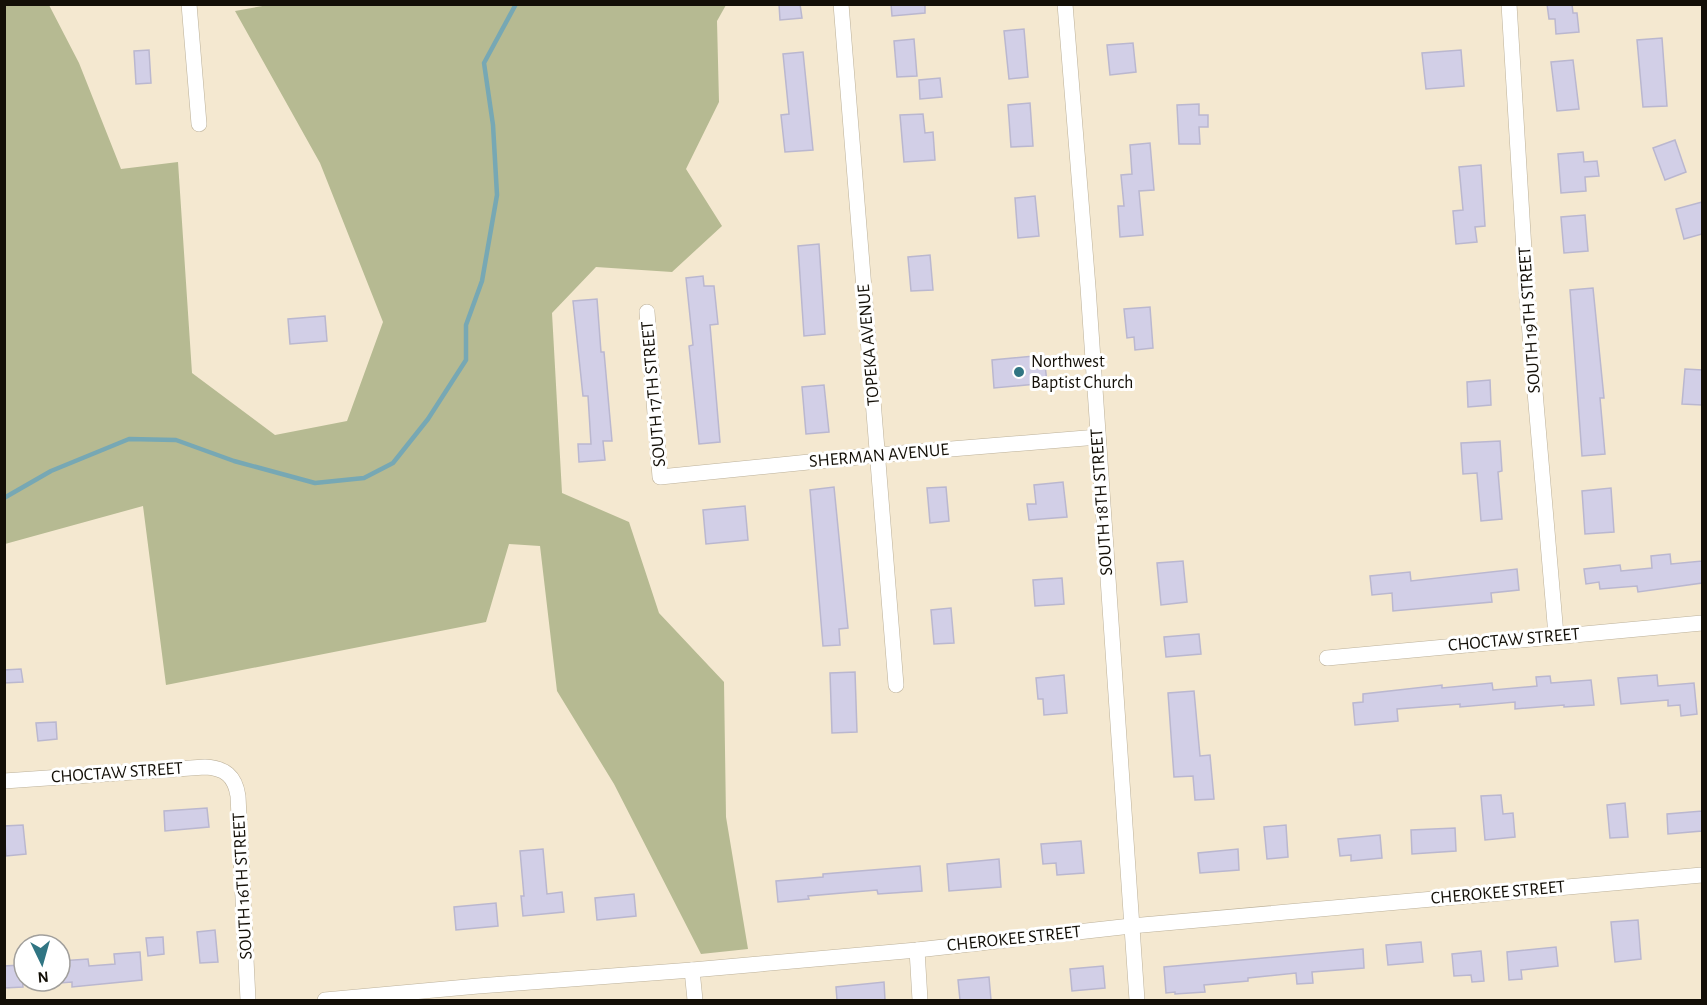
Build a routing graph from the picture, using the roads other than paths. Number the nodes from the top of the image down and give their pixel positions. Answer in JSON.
{"nodes":[{"id":1,"x":189,"y":4,"type":"edge"},
{"id":2,"x":841,"y":4,"type":"edge"},
{"id":3,"x":1065,"y":4,"type":"edge"},
{"id":4,"x":1509,"y":4,"type":"edge"},
{"id":5,"x":199,"y":124,"type":"dead end"},
{"id":6,"x":647,"y":312,"type":"dead end"},
{"id":7,"x":1098,"y":437,"type":"junction"},
{"id":8,"x":878,"y":455,"type":"junction"},
{"id":9,"x":660,"y":477,"type":"joint"},
{"id":10,"x":1702,"y":623,"type":"edge"},
{"id":11,"x":1556,"y":635,"type":"junction"},
{"id":12,"x":1327,"y":658,"type":"dead end"},
{"id":13,"x":896,"y":685,"type":"dead end"},
{"id":14,"x":229,"y":773,"type":"joint"},
{"id":15,"x":4,"y":781,"type":"edge"},
{"id":16,"x":1702,"y":875,"type":"edge"},
{"id":17,"x":1131,"y":926,"type":"junction"},
{"id":18,"x":917,"y":950,"type":"junction"},
{"id":19,"x":692,"y":970,"type":"junction"},
{"id":20,"x":479,"y":993,"type":"edge"},
{"id":21,"x":248,"y":1000,"type":"edge"},
{"id":22,"x":325,"y":1000,"type":"edge"},
{"id":23,"x":695,"y":1000,"type":"edge"},
{"id":24,"x":920,"y":1000,"type":"edge"},
{"id":25,"x":1137,"y":1000,"type":"edge"}],
"edges":[{"from":1,"to":5,"type":"street"},
{"from":2,"to":8,"type":"street","name":"TOPEKA AVENUE"},
{"from":3,"to":7,"type":"street","name":"SOUTH 18TH STREET"},
{"from":4,"to":11,"type":"street","name":"SOUTH 19TH STREET"},
{"from":6,"to":9,"type":"street","name":"SOUTH 17TH STREET"},
{"from":7,"to":8,"type":"street","name":"SHERMAN AVENUE"},
{"from":7,"to":17,"type":"street","name":"SOUTH 18TH STREET"},
{"from":8,"to":9,"type":"street","name":"SHERMAN AVENUE"},
{"from":8,"to":13,"type":"street","name":"TOPEKA AVENUE"},
{"from":10,"to":11,"type":"street","name":"CHOCTAW STREET"},
{"from":11,"to":12,"type":"street","name":"CHOCTAW STREET"},
{"from":14,"to":15,"type":"street","name":"CHOCTAW STREET"},
{"from":14,"to":21,"type":"street","name":"SOUTH 16TH STREET"},
{"from":16,"to":17,"type":"street","name":"CHEROKEE STREET"},
{"from":17,"to":18,"type":"street","name":"CHEROKEE STREET"},
{"from":17,"to":25,"type":"street","name":"SOUTH 18TH STREET"},
{"from":18,"to":19,"type":"street","name":"CHEROKEE STREET"},
{"from":18,"to":24,"type":"street"},
{"from":19,"to":20,"type":"street","name":"CHEROKEE STREET"},
{"from":19,"to":23,"type":"street"},
{"from":20,"to":22,"type":"street","name":"CHEROKEE STREET"}]}
